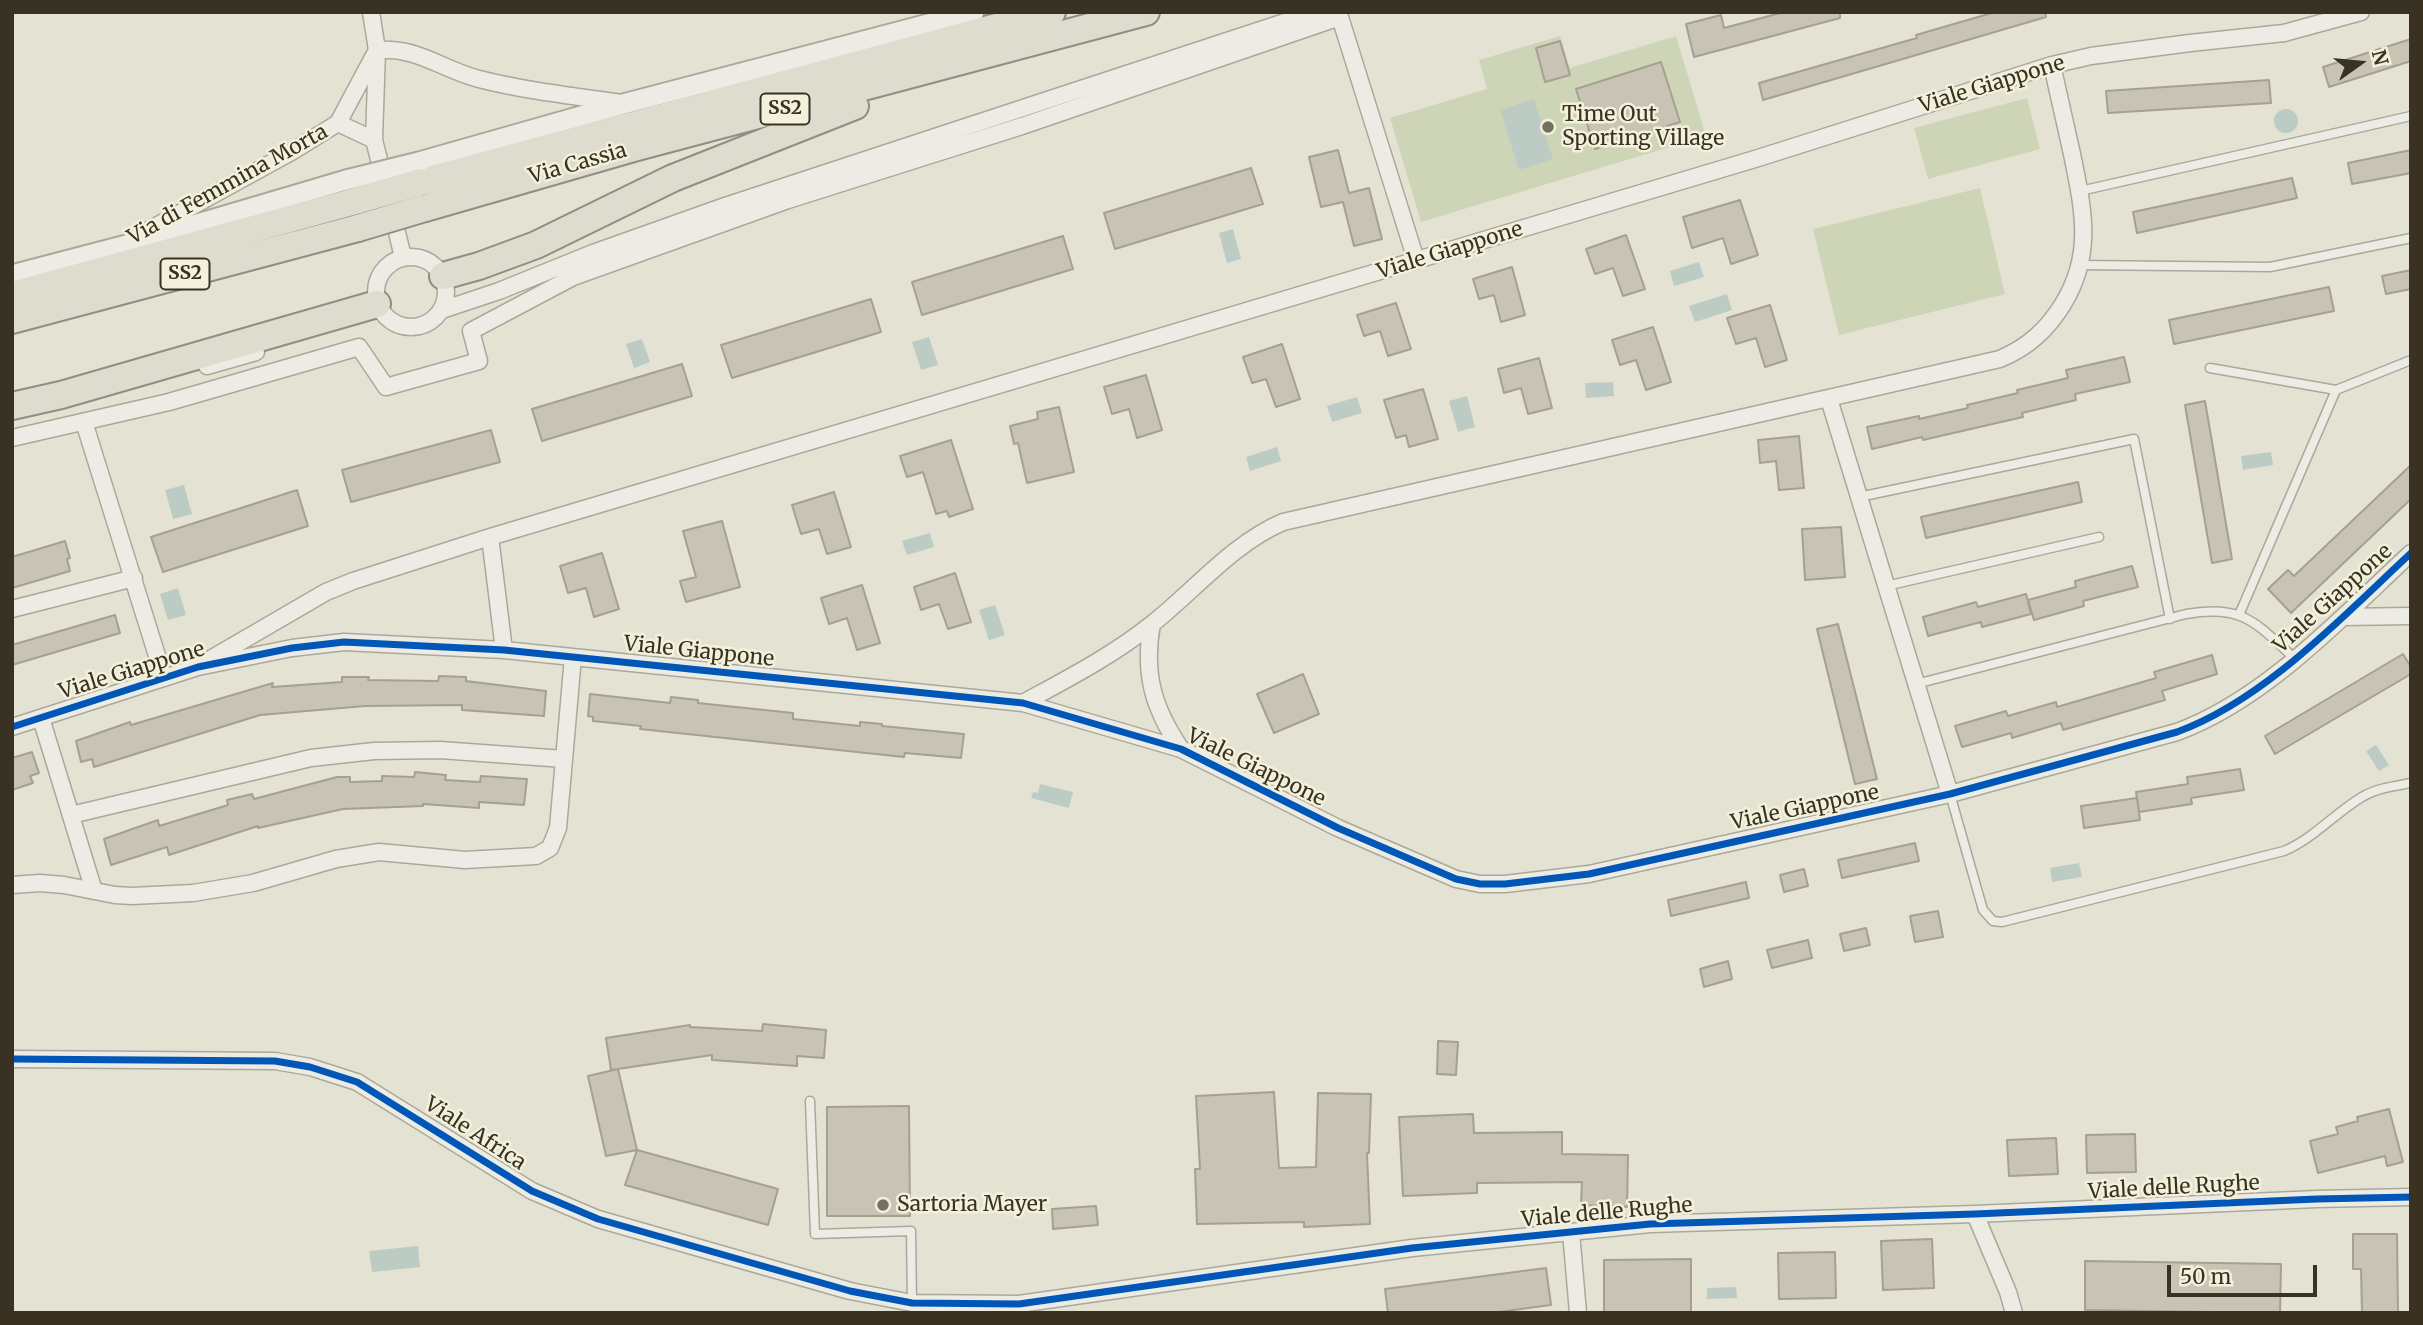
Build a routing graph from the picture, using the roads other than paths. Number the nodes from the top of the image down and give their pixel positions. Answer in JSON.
{"nodes":[{"id":1,"x":371,"y":12,"type":"edge"},
{"id":2,"x":974,"y":12,"type":"edge"},
{"id":3,"x":1052,"y":12,"type":"edge"},
{"id":4,"x":1146,"y":12,"type":"edge"},
{"id":5,"x":1315,"y":12,"type":"edge"},
{"id":6,"x":2361,"y":12,"type":"edge"},
{"id":7,"x":377,"y":50,"type":"junction"},
{"id":8,"x":2052,"y":65,"type":"junction"},
{"id":9,"x":900,"y":78,"type":"junction"},
{"id":10,"x":626,"y":103,"type":"junction"},
{"id":11,"x":2411,"y":116,"type":"edge"},
{"id":12,"x":338,"y":123,"type":"junction"},
{"id":13,"x":374,"y":139,"type":"junction"},
{"id":14,"x":422,"y":184,"type":"junction"},
{"id":15,"x":349,"y":191,"type":"junction"},
{"id":16,"x":2080,"y":191,"type":"junction"},
{"id":17,"x":2411,"y":238,"type":"edge"},
{"id":18,"x":119,"y":247,"type":"junction"},
{"id":19,"x":403,"y":257,"type":"junction"},
{"id":20,"x":1416,"y":260,"type":"junction"},
{"id":21,"x":2080,"y":265,"type":"junction"},
{"id":22,"x":12,"y":275,"type":"edge"},
{"id":23,"x":443,"y":276,"type":"junction"},
{"id":24,"x":12,"y":295,"type":"edge"},
{"id":25,"x":381,"y":309,"type":"junction"},
{"id":26,"x":442,"y":310,"type":"junction"},
{"id":27,"x":12,"y":320,"type":"edge"},
{"id":28,"x":2411,"y":360,"type":"edge"},
{"id":29,"x":2210,"y":368,"type":"dead end"},
{"id":30,"x":2336,"y":390,"type":"junction"},
{"id":31,"x":1829,"y":399,"type":"junction"},
{"id":32,"x":12,"y":406,"type":"edge"},
{"id":33,"x":12,"y":419,"type":"edge"},
{"id":34,"x":84,"y":422,"type":"junction"},
{"id":35,"x":12,"y":438,"type":"edge"},
{"id":36,"x":1859,"y":497,"type":"junction"},
{"id":37,"x":490,"y":537,"type":"junction"},
{"id":38,"x":2099,"y":537,"type":"dead end"},
{"id":39,"x":2411,"y":553,"type":"edge"},
{"id":40,"x":134,"y":578,"type":"junction"},
{"id":41,"x":1886,"y":586,"type":"junction"},
{"id":42,"x":12,"y":609,"type":"edge"},
{"id":43,"x":2239,"y":615,"type":"junction"},
{"id":44,"x":2411,"y":616,"type":"edge"},
{"id":45,"x":2343,"y":617,"type":"junction"},
{"id":46,"x":2170,"y":619,"type":"junction"},
{"id":47,"x":1152,"y":624,"type":"junction"},
{"id":48,"x":504,"y":650,"type":"junction"},
{"id":49,"x":573,"y":657,"type":"junction"},
{"id":50,"x":2294,"y":658,"type":"junction"},
{"id":51,"x":198,"y":667,"type":"junction"},
{"id":52,"x":164,"y":678,"type":"junction"},
{"id":53,"x":1916,"y":684,"type":"junction"},
{"id":54,"x":1023,"y":703,"type":"junction"},
{"id":55,"x":41,"y":718,"type":"junction"},
{"id":56,"x":12,"y":727,"type":"edge"},
{"id":57,"x":1181,"y":749,"type":"junction"},
{"id":58,"x":564,"y":759,"type":"junction"},
{"id":59,"x":2411,"y":783,"type":"edge"},
{"id":60,"x":1950,"y":794,"type":"junction"},
{"id":61,"x":71,"y":815,"type":"junction"},
{"id":62,"x":12,"y":886,"type":"edge"},
{"id":63,"x":94,"y":891,"type":"junction"},
{"id":64,"x":12,"y":1059,"type":"edge"},
{"id":65,"x":810,"y":1101,"type":"dead end"},
{"id":66,"x":2411,"y":1198,"type":"edge"},
{"id":67,"x":1975,"y":1214,"type":"junction"},
{"id":68,"x":1571,"y":1232,"type":"junction"},
{"id":69,"x":912,"y":1303,"type":"junction"},
{"id":70,"x":898,"y":1313,"type":"edge"},
{"id":71,"x":1578,"y":1313,"type":"edge"},
{"id":72,"x":2014,"y":1313,"type":"edge"}],
"edges":[{"from":1,"to":7,"type":"street"},
{"from":2,"to":10,"type":"street"},
{"from":3,"to":14,"type":"highway","name":"Via Cassia","number":"SS2"},
{"from":4,"to":9,"type":"highway","name":"Via Cassia","number":"SS2"},
{"from":5,"to":26,"type":"street"},
{"from":6,"to":8,"type":"street","name":"Viale Giappone"},
{"from":7,"to":10,"type":"street"},
{"from":7,"to":12,"type":"street","name":"Via di Femmina Morta"},
{"from":7,"to":13,"type":"street"},
{"from":8,"to":16,"type":"street"},
{"from":8,"to":20,"type":"street","name":"Viale Giappone"},
{"from":9,"to":14,"type":"highway","name":"Via Cassia","number":"SS2"},
{"from":9,"to":23,"type":"highway"},
{"from":10,"to":14,"type":"street"},
{"from":11,"to":16,"type":"lane"},
{"from":12,"to":13,"type":"street","name":"Via di Femmina Morta"},
{"from":12,"to":18,"type":"street","name":"Via di Femmina Morta"},
{"from":13,"to":19,"type":"street"},
{"from":14,"to":15,"type":"highway","name":"Via Cassia","number":"SS2","bridge":true},
{"from":14,"to":27,"type":"highway","name":"Via Cassia","number":"SS2","bridge":true},
{"from":15,"to":18,"type":"street"},
{"from":15,"to":24,"type":"highway","name":"Via Cassia","number":"SS2"},
{"from":16,"to":21,"type":"street"},
{"from":17,"to":21,"type":"lane"},
{"from":18,"to":22,"type":"street"},
{"from":19,"to":23,"type":"street"},
{"from":19,"to":25,"type":"street"},
{"from":20,"to":34,"type":"street"},
{"from":20,"to":37,"type":"street","name":"Viale Giappone"},
{"from":21,"to":31,"type":"street"},
{"from":23,"to":26,"type":"street"},
{"from":25,"to":26,"type":"street"},
{"from":25,"to":32,"type":"highway"},
{"from":25,"to":33,"type":"street"},
{"from":28,"to":30,"type":"lane"},
{"from":29,"to":30,"type":"lane"},
{"from":30,"to":43,"type":"lane"},
{"from":31,"to":36,"type":"street"},
{"from":31,"to":47,"type":"street"},
{"from":34,"to":35,"type":"street"},
{"from":34,"to":40,"type":"street"},
{"from":36,"to":41,"type":"street"},
{"from":36,"to":46,"type":"lane"},
{"from":37,"to":48,"type":"street"},
{"from":37,"to":51,"type":"street","name":"Viale Giappone"},
{"from":38,"to":41,"type":"lane"},
{"from":39,"to":45,"type":"street","name":"Viale Giappone"},
{"from":40,"to":42,"type":"street"},
{"from":40,"to":52,"type":"street"},
{"from":41,"to":53,"type":"street"},
{"from":43,"to":46,"type":"lane"},
{"from":43,"to":50,"type":"lane"},
{"from":44,"to":45,"type":"street"},
{"from":45,"to":50,"type":"street","name":"Viale Giappone"},
{"from":46,"to":53,"type":"lane"},
{"from":47,"to":54,"type":"street"},
{"from":47,"to":57,"type":"street"},
{"from":48,"to":49,"type":"street","name":"Viale Giappone"},
{"from":48,"to":51,"type":"street","name":"Viale Giappone"},
{"from":49,"to":54,"type":"street","name":"Viale Giappone"},
{"from":49,"to":58,"type":"street"},
{"from":50,"to":60,"type":"street","name":"Viale Giappone"},
{"from":51,"to":52,"type":"street","name":"Viale Giappone"},
{"from":52,"to":55,"type":"street","name":"Viale Giappone"},
{"from":53,"to":60,"type":"street"},
{"from":54,"to":57,"type":"street","name":"Viale Giappone"},
{"from":55,"to":56,"type":"street","name":"Viale Giappone"},
{"from":55,"to":61,"type":"street"},
{"from":57,"to":60,"type":"street","name":"Viale Giappone"},
{"from":58,"to":61,"type":"street"},
{"from":58,"to":63,"type":"street"},
{"from":59,"to":60,"type":"lane"},
{"from":61,"to":63,"type":"street"},
{"from":62,"to":63,"type":"street"},
{"from":64,"to":69,"type":"street","name":"Viale Africa"},
{"from":65,"to":69,"type":"lane"},
{"from":66,"to":67,"type":"street","name":"Viale delle Rughe"},
{"from":67,"to":68,"type":"street","name":"Viale delle Rughe"},
{"from":67,"to":72,"type":"street"},
{"from":68,"to":69,"type":"street","name":"Viale delle Rughe"},
{"from":68,"to":71,"type":"street"},
{"from":69,"to":70,"type":"street"}]}
